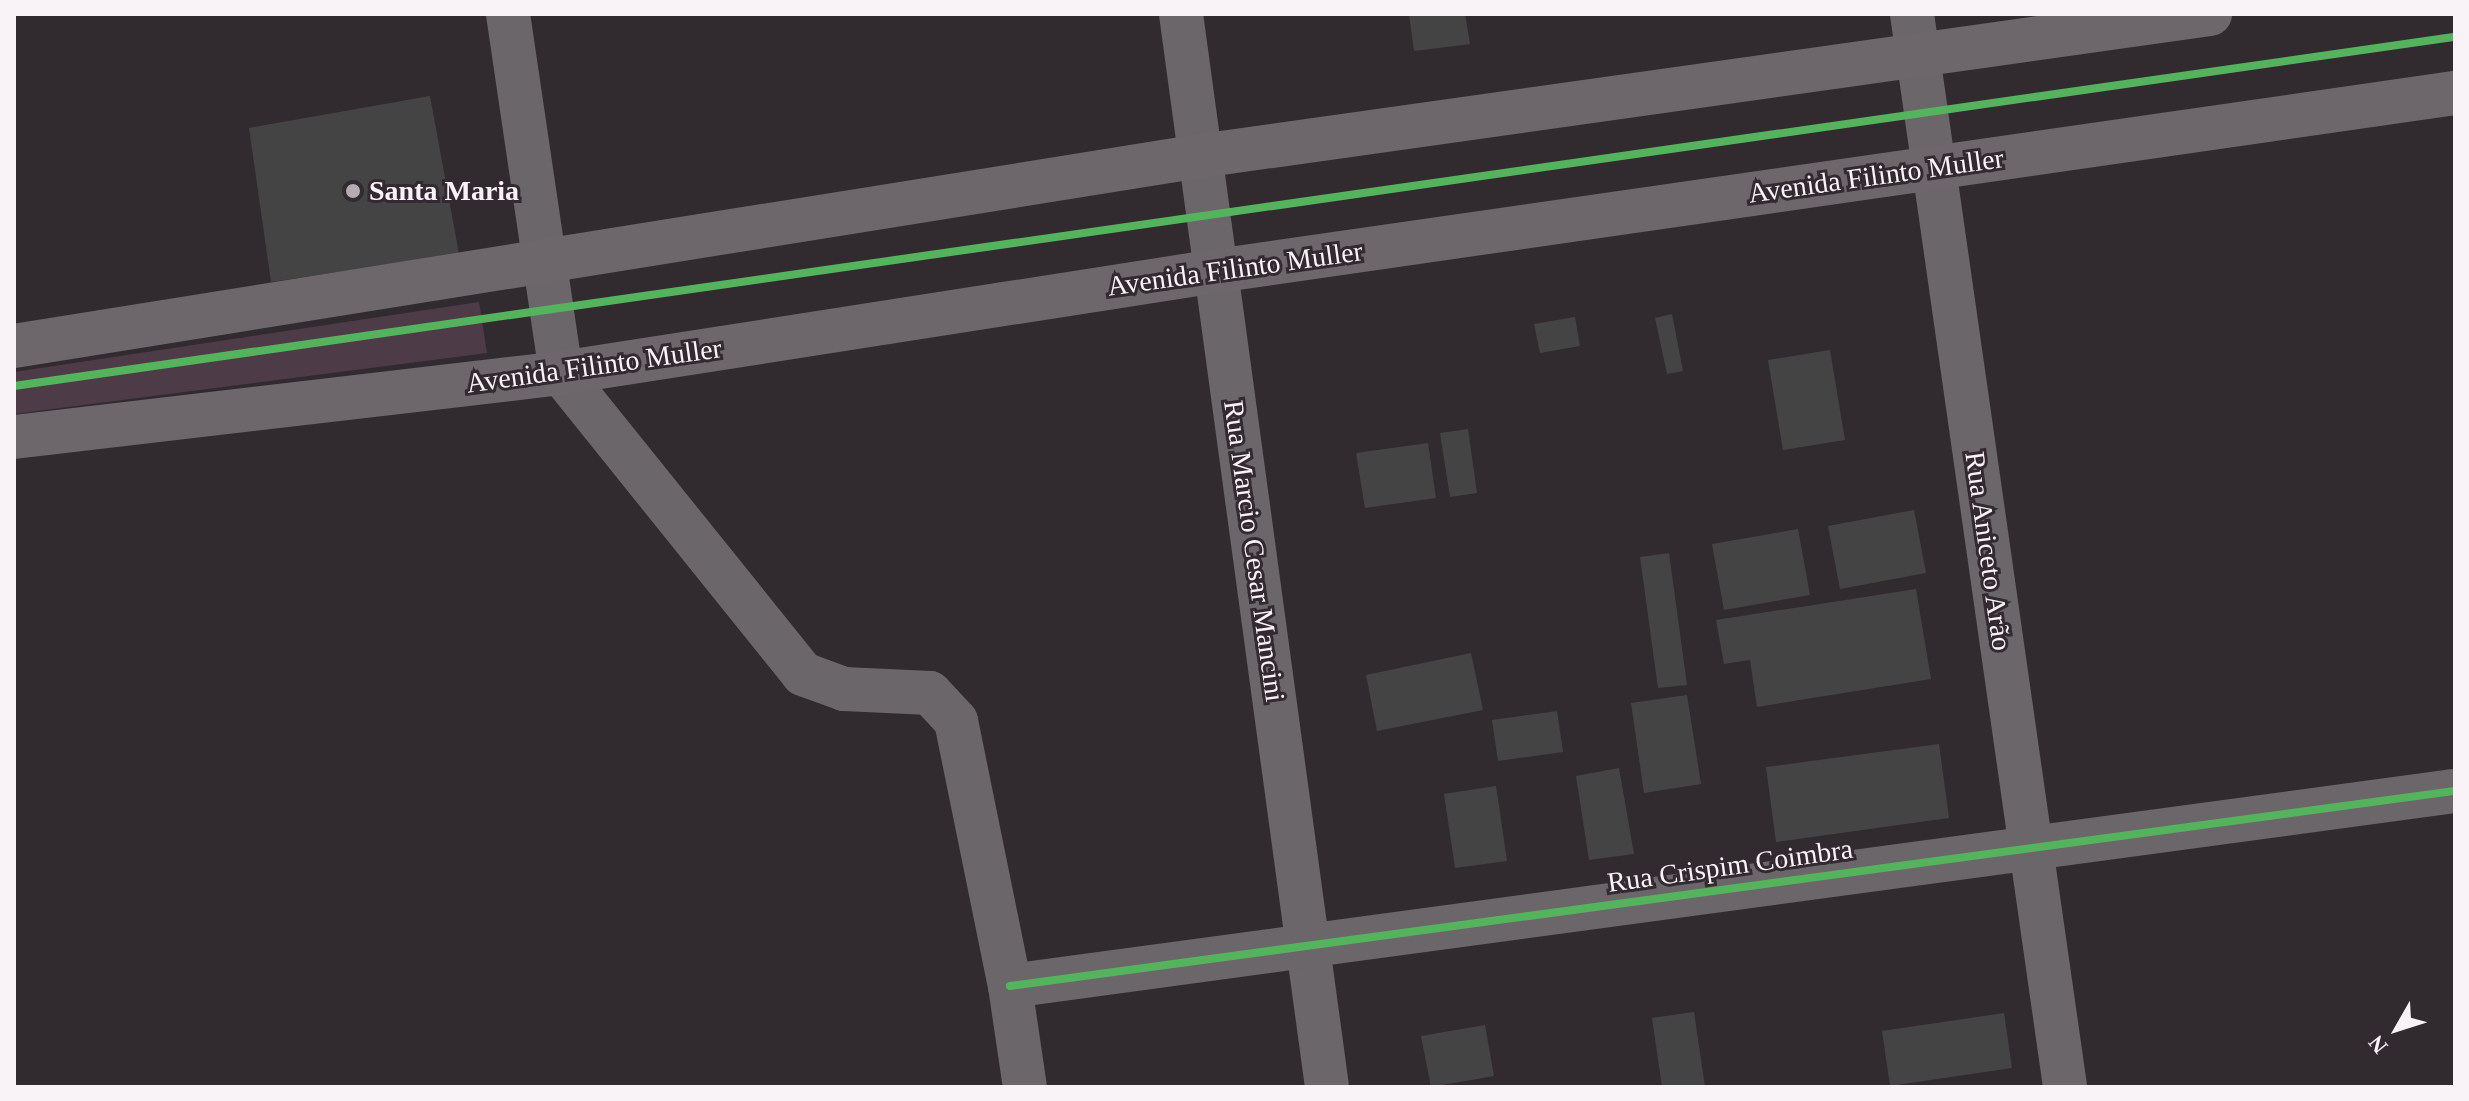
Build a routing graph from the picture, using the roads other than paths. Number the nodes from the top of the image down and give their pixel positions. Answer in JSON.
{"nodes":[{"id":1,"x":508,"y":14,"type":"edge"},
{"id":2,"x":1181,"y":14,"type":"edge"},
{"id":3,"x":2210,"y":14,"type":"edge"},
{"id":4,"x":1915,"y":35,"type":"edge"},
{"id":5,"x":2455,"y":93,"type":"edge"},
{"id":6,"x":1200,"y":156,"type":"junction"},
{"id":7,"x":1934,"y":168,"type":"junction"},
{"id":8,"x":545,"y":261,"type":"junction"},
{"id":9,"x":1216,"y":271,"type":"junction"},
{"id":10,"x":14,"y":346,"type":"edge"},
{"id":11,"x":561,"y":373,"type":"junction"},
{"id":12,"x":14,"y":437,"type":"edge"},
{"id":13,"x":2455,"y":791,"type":"edge"},
{"id":14,"x":2031,"y":848,"type":"junction"},
{"id":15,"x":1308,"y":945,"type":"junction"},
{"id":16,"x":1010,"y":986,"type":"junction"},
{"id":17,"x":1025,"y":1087,"type":"edge"},
{"id":18,"x":1327,"y":1087,"type":"edge"},
{"id":19,"x":2065,"y":1087,"type":"edge"}],
"edges":[{"from":1,"to":8,"type":"street"},
{"from":2,"to":6,"type":"street","name":"Rua Marcio Cesar Mancini"},
{"from":3,"to":4,"type":"main road"},
{"from":4,"to":6,"type":"main road"},
{"from":4,"to":7,"type":"street","name":"Rua Aniceto Arão"},
{"from":5,"to":7,"type":"main road","name":"Avenida Filinto Muller"},
{"from":6,"to":8,"type":"main road"},
{"from":6,"to":9,"type":"street","name":"Rua Marcio Cesar Mancini"},
{"from":7,"to":9,"type":"main road","name":"Avenida Filinto Muller"},
{"from":7,"to":14,"type":"street","name":"Rua Aniceto Arão"},
{"from":8,"to":10,"type":"main road"},
{"from":8,"to":11,"type":"street"},
{"from":9,"to":11,"type":"main road","name":"Avenida Filinto Muller"},
{"from":9,"to":15,"type":"street","name":"Rua Marcio Cesar Mancini"},
{"from":11,"to":12,"type":"main road","name":"Avenida Filinto Muller"},
{"from":11,"to":16,"type":"street"},
{"from":13,"to":14,"type":"street","name":"Rua Crispim Coimbra"},
{"from":14,"to":15,"type":"street","name":"Rua Crispim Coimbra"},
{"from":14,"to":19,"type":"street","name":"Rua Aniceto Arão"},
{"from":15,"to":16,"type":"street","name":"Rua Crispim Coimbra"},
{"from":15,"to":18,"type":"street","name":"Rua Marcio Cesar Mancini"},
{"from":16,"to":17,"type":"street"}]}
